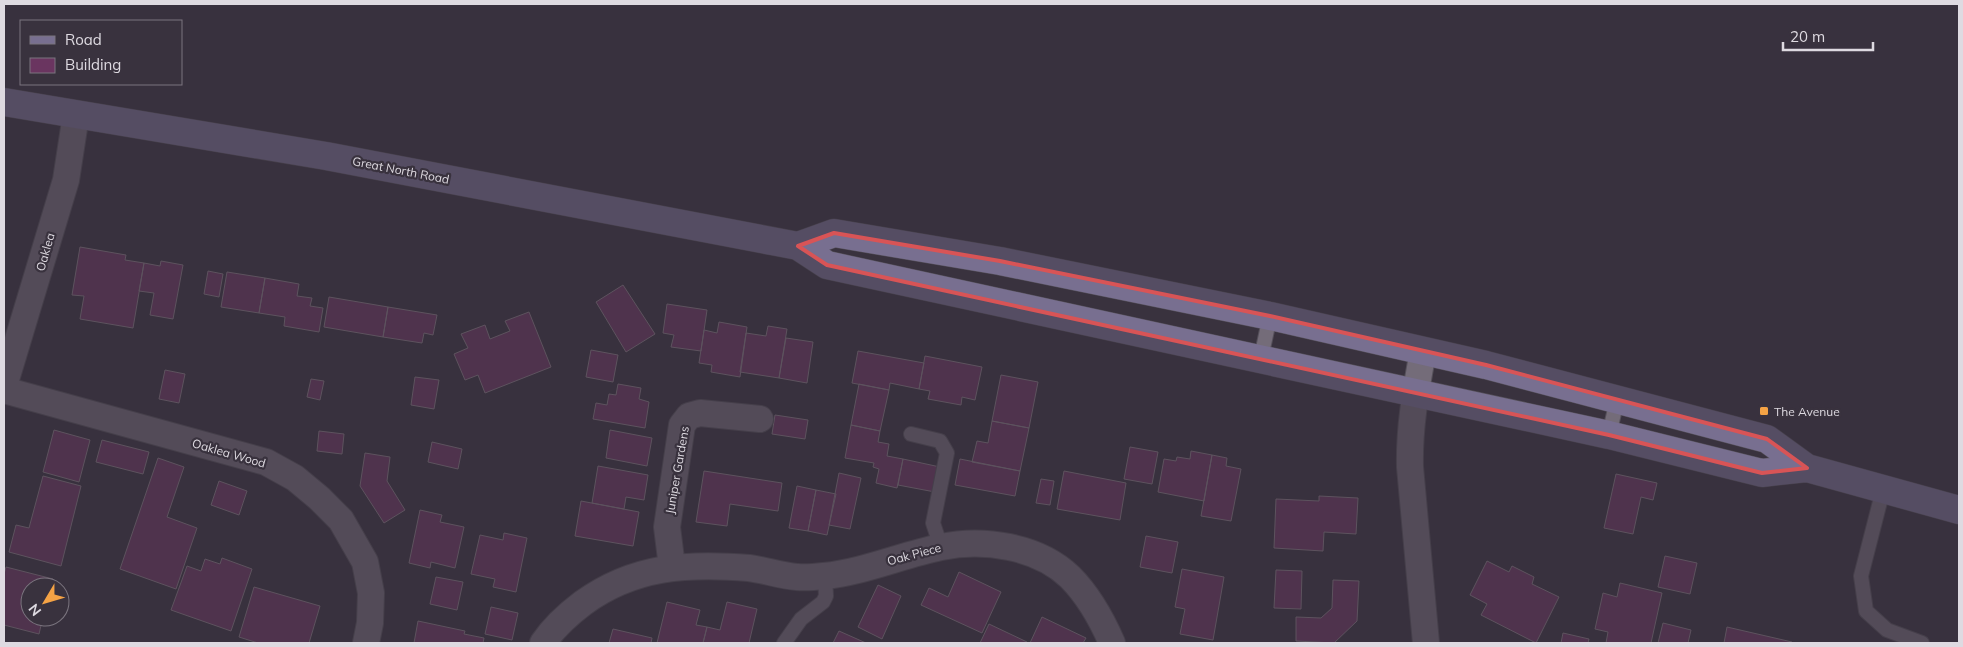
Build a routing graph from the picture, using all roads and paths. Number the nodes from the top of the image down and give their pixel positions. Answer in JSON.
{"nodes":[{"id":1,"x":4,"y":102,"type":"edge"},
{"id":2,"x":76,"y":115,"type":"junction"},
{"id":3,"x":798,"y":246,"type":"junction"},
{"id":4,"x":1270,"y":316,"type":"junction"},
{"id":5,"x":1423,"y":350,"type":"junction"},
{"id":6,"x":1261,"y":358,"type":"junction"},
{"id":7,"x":4,"y":388,"type":"edge"},
{"id":8,"x":1416,"y":392,"type":"junction"},
{"id":9,"x":1617,"y":400,"type":"junction"},
{"id":10,"x":760,"y":419,"type":"dead end"},
{"id":11,"x":911,"y":434,"type":"dead end"},
{"id":12,"x":1609,"y":435,"type":"junction"},
{"id":13,"x":1807,"y":468,"type":"junction"},
{"id":14,"x":1883,"y":490,"type":"junction"},
{"id":15,"x":1959,"y":510,"type":"edge"},
{"id":16,"x":942,"y":546,"type":"junction"},
{"id":17,"x":672,"y":567,"type":"junction"},
{"id":18,"x":825,"y":576,"type":"junction"},
{"id":19,"x":366,"y":643,"type":"edge"},
{"id":20,"x":543,"y":643,"type":"edge"},
{"id":21,"x":784,"y":643,"type":"edge"},
{"id":22,"x":1112,"y":643,"type":"edge"},
{"id":23,"x":1426,"y":643,"type":"edge"},
{"id":24,"x":1922,"y":643,"type":"edge"}],
"edges":[{"from":1,"to":2,"type":"main road","name":"Great North Road"},
{"from":2,"to":3,"type":"main road","name":"Great North Road"},
{"from":2,"to":7,"type":"street","name":"Oaklea"},
{"from":3,"to":4,"type":"main road"},
{"from":3,"to":6,"type":"main road"},
{"from":4,"to":5,"type":"main road"},
{"from":4,"to":6,"type":"lane"},
{"from":5,"to":8,"type":"street"},
{"from":5,"to":9,"type":"main road"},
{"from":6,"to":8,"type":"main road"},
{"from":7,"to":19,"type":"street","name":"Oaklea Wood"},
{"from":8,"to":12,"type":"main road"},
{"from":8,"to":23,"type":"street"},
{"from":9,"to":12,"type":"lane"},
{"from":9,"to":13,"type":"main road"},
{"from":10,"to":17,"type":"street","name":"Juniper Gardens"},
{"from":11,"to":16,"type":"lane"},
{"from":12,"to":13,"type":"main road"},
{"from":13,"to":14,"type":"main road"},
{"from":14,"to":15,"type":"main road"},
{"from":14,"to":24,"type":"lane"},
{"from":16,"to":18,"type":"street","name":"Oak Piece"},
{"from":16,"to":22,"type":"street","name":"Oak Piece"},
{"from":17,"to":18,"type":"street","name":"Oak Piece"},
{"from":17,"to":20,"type":"street","name":"Oak Piece"},
{"from":18,"to":21,"type":"lane"}]}
